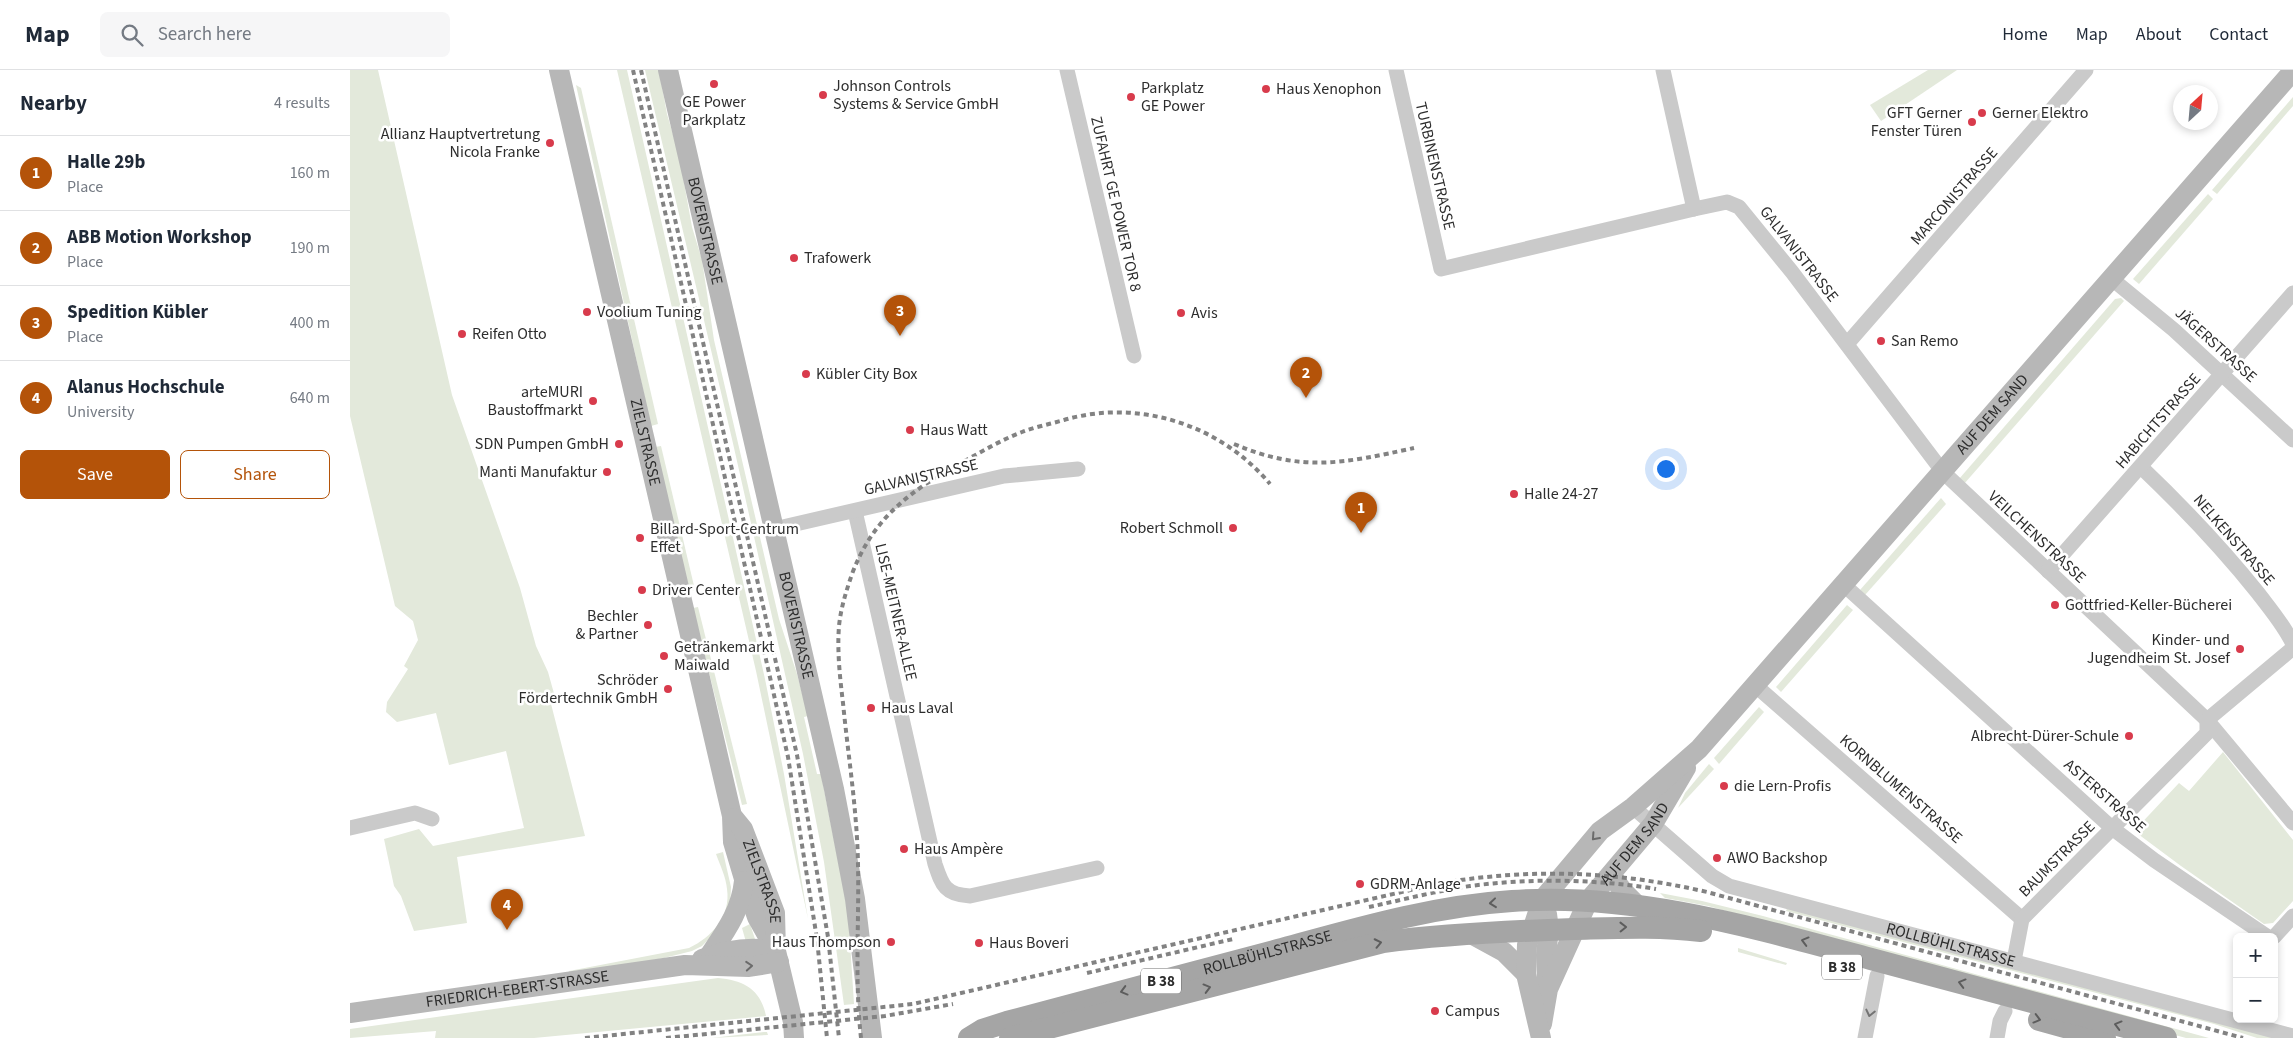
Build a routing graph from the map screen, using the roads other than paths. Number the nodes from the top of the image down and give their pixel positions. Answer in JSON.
{"nodes":[{"id":1,"x":559,"y":70,"type":"edge"},
{"id":2,"x":668,"y":70,"type":"edge"},
{"id":3,"x":1067,"y":70,"type":"edge"},
{"id":4,"x":1396,"y":70,"type":"edge"},
{"id":5,"x":1663,"y":70,"type":"edge"},
{"id":6,"x":2086,"y":70,"type":"edge"},
{"id":7,"x":2293,"y":71,"type":"edge"},
{"id":8,"x":1694,"y":209,"type":"junction"},
{"id":9,"x":1441,"y":269,"type":"joint"},
{"id":10,"x":2112,"y":279,"type":"junction"},
{"id":11,"x":2293,"y":293,"type":"edge"},
{"id":12,"x":1847,"y":344,"type":"junction"},
{"id":13,"x":1133,"y":351,"type":"dead end"},
{"id":14,"x":2222,"y":374,"type":"junction"},
{"id":15,"x":2293,"y":440,"type":"edge"},
{"id":16,"x":2141,"y":467,"type":"junction"},
{"id":17,"x":1078,"y":469,"type":"dead end"},
{"id":18,"x":1943,"y":472,"type":"junction"},
{"id":19,"x":855,"y":511,"type":"junction"},
{"id":20,"x":774,"y":529,"type":"junction"},
{"id":21,"x":2048,"y":571,"type":"junction"},
{"id":22,"x":1844,"y":585,"type":"junction"},
{"id":23,"x":2293,"y":644,"type":"edge"},
{"id":24,"x":2293,"y":648,"type":"edge"},
{"id":25,"x":1756,"y":686,"type":"junction"},
{"id":26,"x":2207,"y":720,"type":"junction"},
{"id":27,"x":1692,"y":757,"type":"junction"},
{"id":28,"x":1633,"y":807,"type":"junction"},
{"id":29,"x":732,"y":816,"type":"junction"},
{"id":30,"x":432,"y":819,"type":"dead end"},
{"id":31,"x":2293,"y":823,"type":"edge"},
{"id":32,"x":1653,"y":824,"type":"junction"},
{"id":33,"x":350,"y":828,"type":"edge"},
{"id":34,"x":2112,"y":828,"type":"junction"},
{"id":35,"x":1097,"y":868,"type":"dead end"},
{"id":36,"x":1611,"y":875,"type":"junction"},
{"id":37,"x":744,"y":879,"type":"junction"},
{"id":38,"x":1552,"y":900,"type":"junction"},
{"id":39,"x":1588,"y":901,"type":"junction"},
{"id":40,"x":1638,"y":906,"type":"junction"},
{"id":41,"x":2293,"y":916,"type":"edge"},
{"id":42,"x":2022,"y":919,"type":"junction"},
{"id":43,"x":1575,"y":929,"type":"junction"},
{"id":44,"x":1539,"y":930,"type":"junction"},
{"id":45,"x":2262,"y":933,"type":"edge"},
{"id":46,"x":2278,"y":933,"type":"edge"},
{"id":47,"x":1471,"y":934,"type":"junction"},
{"id":48,"x":709,"y":956,"type":"junction"},
{"id":49,"x":778,"y":956,"type":"junction"},
{"id":50,"x":2014,"y":961,"type":"junction"},
{"id":51,"x":685,"y":965,"type":"junction"},
{"id":52,"x":1526,"y":974,"type":"junction"},
{"id":53,"x":1877,"y":982,"type":"junction"},
{"id":54,"x":1548,"y":989,"type":"junction"},
{"id":55,"x":350,"y":1013,"type":"edge"},
{"id":56,"x":2002,"y":1016,"type":"junction"},
{"id":57,"x":2233,"y":1017,"type":"edge"},
{"id":58,"x":2256,"y":1023,"type":"edge"},
{"id":59,"x":1541,"y":1035,"type":"edge"},
{"id":60,"x":2293,"y":1036,"type":"edge"},
{"id":61,"x":794,"y":1038,"type":"edge"},
{"id":62,"x":872,"y":1038,"type":"edge"},
{"id":63,"x":970,"y":1038,"type":"edge"},
{"id":64,"x":1010,"y":1038,"type":"edge"},
{"id":65,"x":1865,"y":1038,"type":"edge"},
{"id":66,"x":1997,"y":1038,"type":"edge"},
{"id":67,"x":2105,"y":1038,"type":"edge"},
{"id":68,"x":2166,"y":1038,"type":"edge"}],
"edges":[{"from":1,"to":29,"type":"street","name":"ZIELSTRASSE"},
{"from":2,"to":20,"type":"street","name":"BOVERISTRASSE"},
{"from":3,"to":13,"type":"street","name":"ZUFAHRT GE POWER TOR 8"},
{"from":4,"to":9,"type":"street","name":"TURBINENSTRASSE"},
{"from":5,"to":8,"type":"street"},
{"from":6,"to":12,"type":"street","name":"MARCONISTRASSE"},
{"from":7,"to":10,"type":"street","name":"AUF DEM SAND"},
{"from":8,"to":9,"type":"street","name":"GALVANISTRASSE"},
{"from":8,"to":12,"type":"street","name":"GALVANISTRASSE"},
{"from":10,"to":14,"type":"street","name":"JÄGERSTRASSE"},
{"from":10,"to":18,"type":"street","name":"AUF DEM SAND"},
{"from":11,"to":14,"type":"street","name":"HABICHTSTRASSE"},
{"from":12,"to":18,"type":"street","name":"GALVANISTRASSE"},
{"from":14,"to":15,"type":"street","name":"JÄGERSTRASSE"},
{"from":14,"to":16,"type":"street","name":"HABICHTSTRASSE"},
{"from":16,"to":21,"type":"street","name":"HABICHTSTRASSE"},
{"from":16,"to":23,"type":"street","name":"NELKENSTRASSE"},
{"from":17,"to":19,"type":"street","name":"GALVANISTRASSE"},
{"from":18,"to":21,"type":"street","name":"VEILCHENSTRASSE"},
{"from":18,"to":22,"type":"street","name":"AUF DEM SAND"},
{"from":19,"to":20,"type":"street","name":"GALVANISTRASSE"},
{"from":19,"to":35,"type":"street","name":"LISE-MEITNER-ALLEE"},
{"from":20,"to":62,"type":"street","name":"BOVERISTRASSE"},
{"from":21,"to":26,"type":"street","name":"VEILCHENSTRASSE"},
{"from":22,"to":25,"type":"street","name":"AUF DEM SAND"},
{"from":22,"to":34,"type":"street","name":"ASTERSTRASSE"},
{"from":24,"to":26,"type":"street","name":"BAUMSTRASSE"},
{"from":25,"to":27,"type":"street","name":"AUF DEM SAND"},
{"from":25,"to":42,"type":"street","name":"KORNBLUMENSTRASSE"},
{"from":26,"to":31,"type":"street","name":"VEILCHENSTRASSE"},
{"from":26,"to":34,"type":"street","name":"BAUMSTRASSE"},
{"from":27,"to":28,"type":"street","name":"AUF DEM SAND"},
{"from":27,"to":32,"type":"street","name":"AUF DEM SAND"},
{"from":28,"to":32,"type":"street","name":"ROLLBÜHLSTRASSE"},
{"from":28,"to":38,"type":"street","name":"AUF DEM SAND","one_way":true},
{"from":29,"to":37,"type":"street","name":"ZIELSTRASSE"},
{"from":29,"to":49,"type":"street","name":"ZIELSTRASSE"},
{"from":30,"to":33,"type":"street"},
{"from":32,"to":36,"type":"street","name":"AUF DEM SAND"},
{"from":32,"to":50,"type":"street","name":"ROLLBÜHLSTRASSE"},
{"from":34,"to":42,"type":"street","name":"BAUMSTRASSE"},
{"from":34,"to":45,"type":"street","name":"ASTERSTRASSE"},
{"from":36,"to":39,"type":"street","name":"AUF DEM SAND"},
{"from":36,"to":40,"type":"street"},
{"from":37,"to":48,"type":"street"},
{"from":37,"to":49,"type":"street","name":"ZIELSTRASSE"},
{"from":38,"to":39,"type":"main road","name":"ROLLBÜHLSTRASSE","number":"B 38"},
{"from":38,"to":44,"type":"street","name":"AUF DEM SAND"},
{"from":38,"to":63,"type":"main road","name":"ROLLBÜHLSTRASSE","number":"B 38","one_way":true},
{"from":39,"to":40,"type":"main road","name":"ROLLBÜHLSTRASSE","number":"B 38"},
{"from":39,"to":43,"type":"street","name":"AUF DEM SAND"},
{"from":68,"to":40,"type":"main road","name":"ROLLBÜHLSTRASSE","number":"B 38","one_way":true},
{"from":41,"to":46,"type":"street"},
{"from":42,"to":50,"type":"street","name":"BAUMSTRASSE"},
{"from":43,"to":44,"type":"main road","name":"ROLLBÜHLSTRASSE","number":"B 38"},
{"from":43,"to":53,"type":"main road","name":"ROLLBÜHLSTRASSE","number":"B 38","one_way":true},
{"from":43,"to":54,"type":"street","name":"AUF DEM SAND"},
{"from":44,"to":47,"type":"main road","name":"ROLLBÜHLSTRASSE","number":"B 38"},
{"from":44,"to":52,"type":"street"},
{"from":44,"to":54,"type":"street"},
{"from":47,"to":52,"type":"street"},
{"from":64,"to":47,"type":"main road","name":"ROLLBÜHLSTRASSE","number":"B 38","one_way":true},
{"from":48,"to":49,"type":"street","name":"FRIEDRICH-EBERT-STRASSE"},
{"from":48,"to":51,"type":"street","name":"FRIEDRICH-EBERT-STRASSE"},
{"from":51,"to":49,"type":"street","name":"FRIEDRICH-EBERT-STRASSE","one_way":true},
{"from":49,"to":61,"type":"street","name":"ZIELSTRASSE"},
{"from":50,"to":57,"type":"street","name":"ROLLBÜHLSTRASSE"},
{"from":51,"to":55,"type":"street","name":"FRIEDRICH-EBERT-STRASSE"},
{"from":52,"to":59,"type":"street"},
{"from":53,"to":56,"type":"main road","name":"ROLLBÜHLSTRASSE","number":"B 38"},
{"from":53,"to":65,"type":"street","one_way":true},
{"from":54,"to":59,"type":"street"},
{"from":56,"to":66,"type":"street"},
{"from":56,"to":67,"type":"main road","name":"ROLLBÜHLSTRASSE","number":"B 38","one_way":true},
{"from":58,"to":60,"type":"street","name":"ROLLBÜHLSTRASSE"}]}
